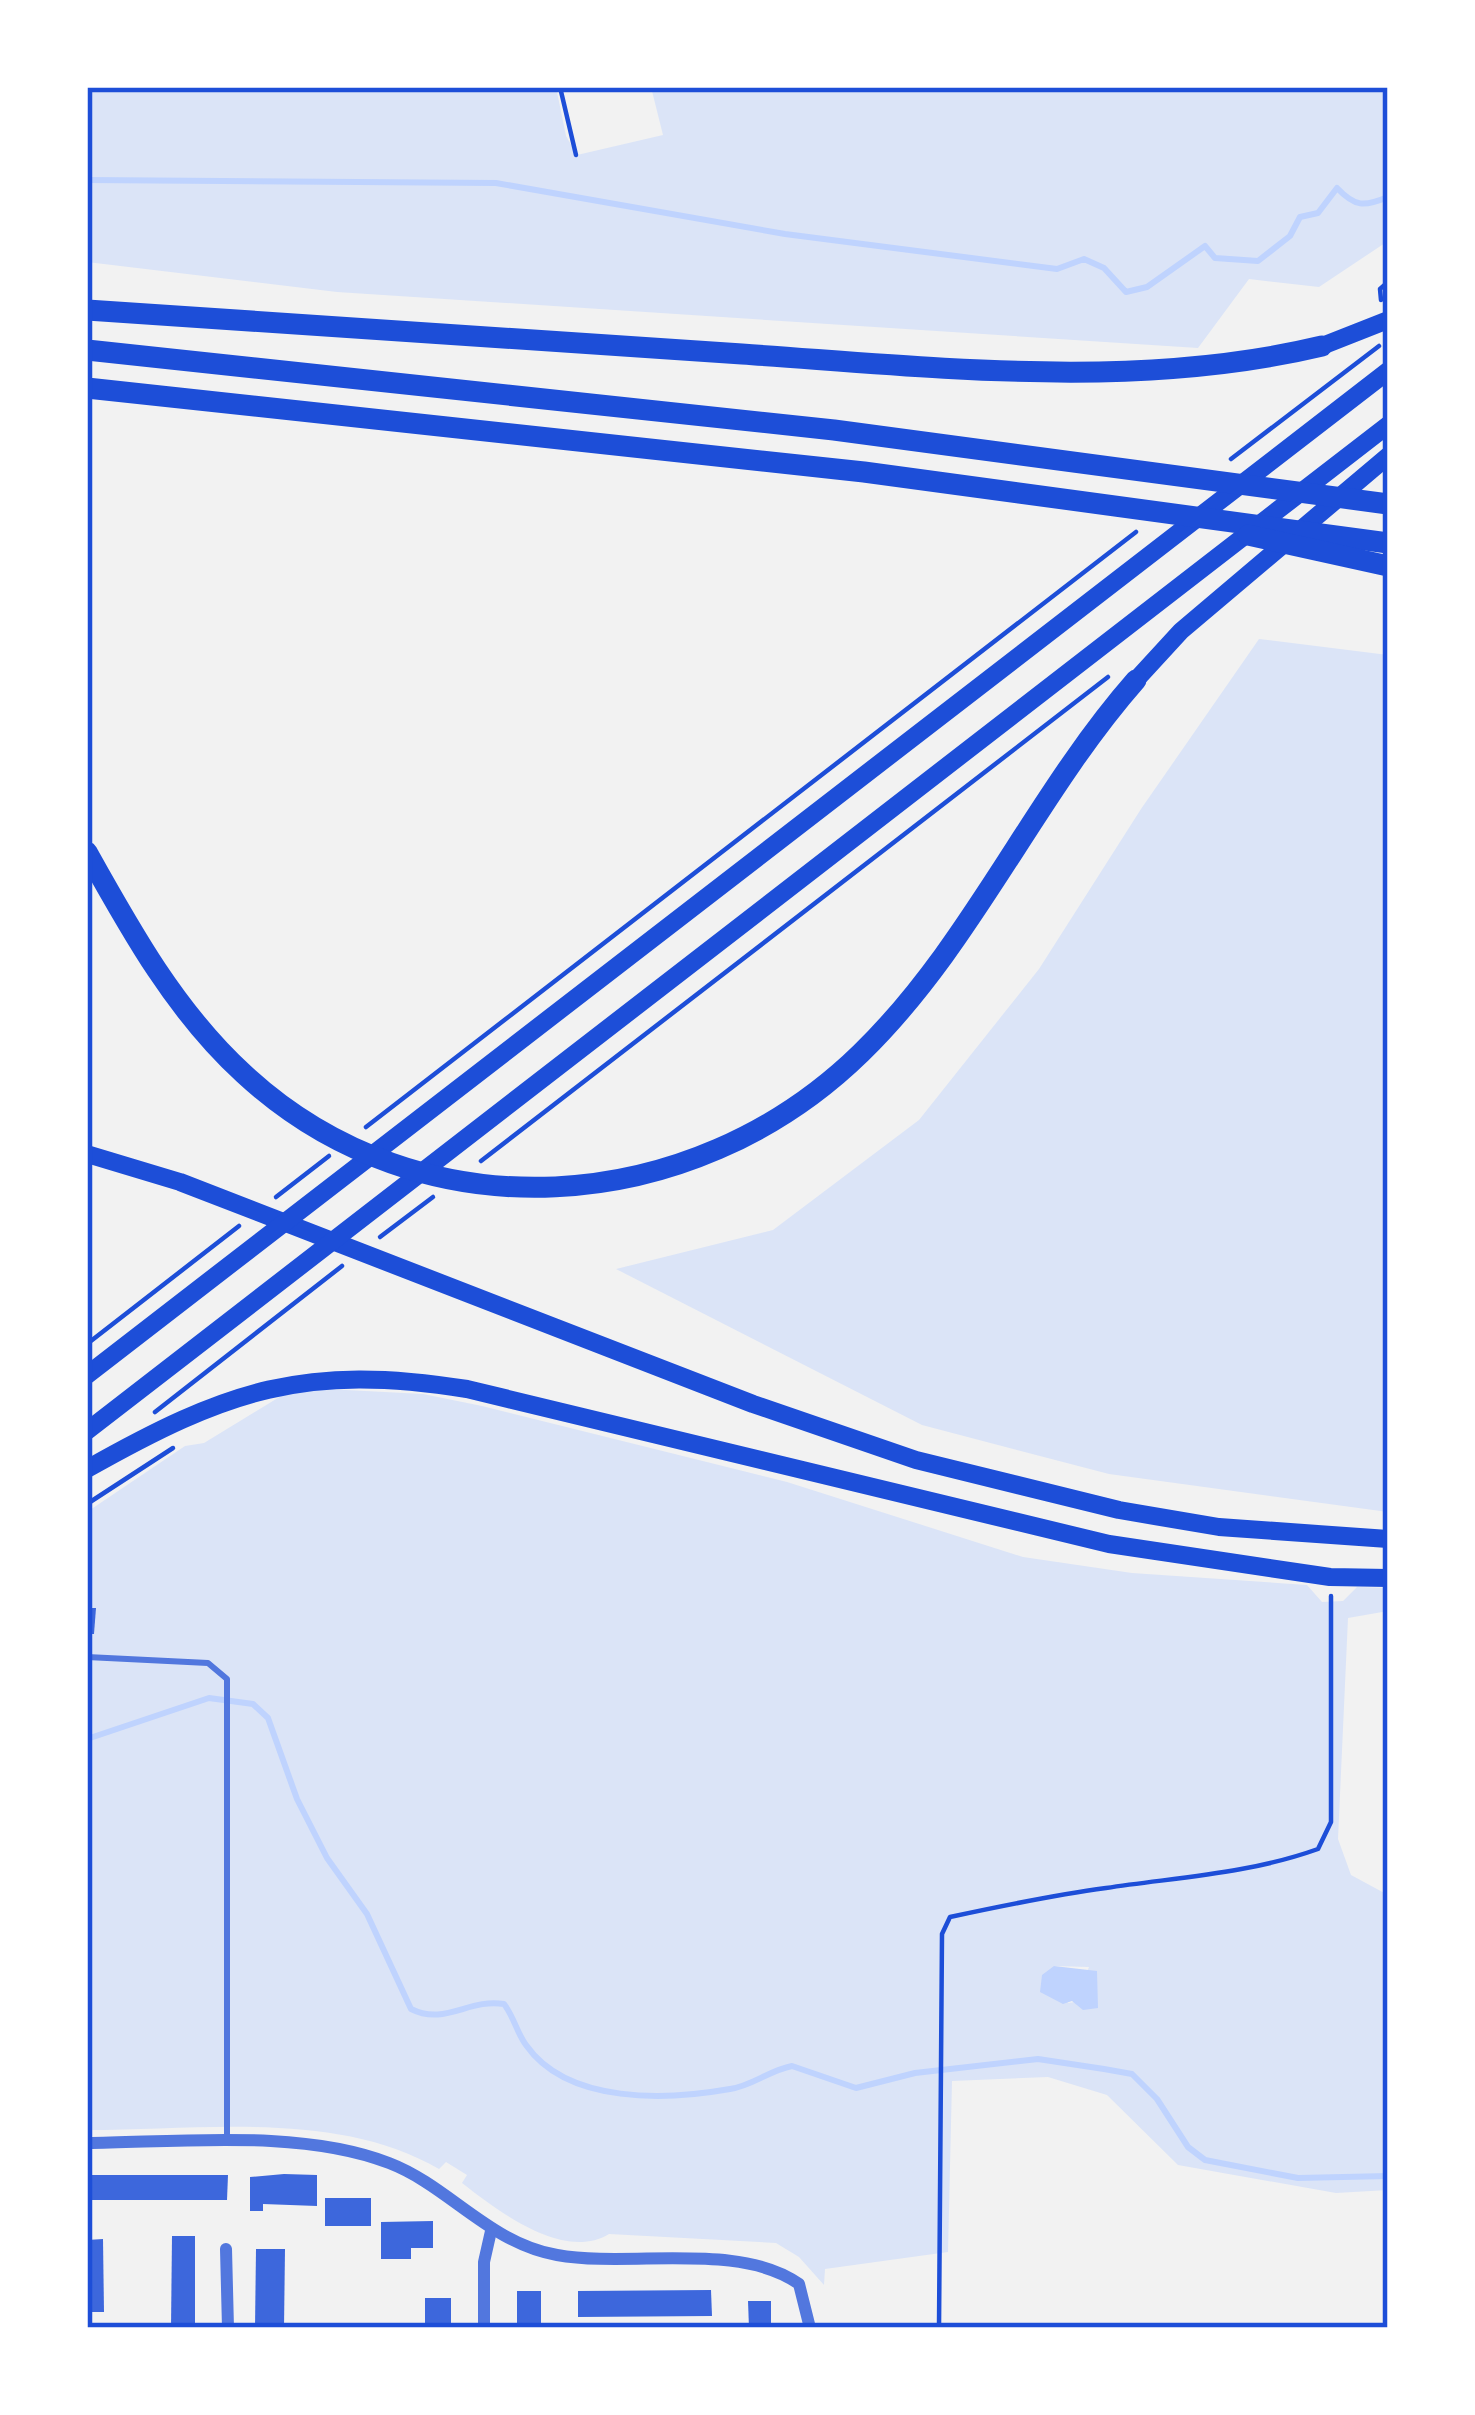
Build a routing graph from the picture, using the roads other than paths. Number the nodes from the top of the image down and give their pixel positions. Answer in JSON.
{"nodes":[{"id":1,"x":87,"y":310,"type":"edge"},
{"id":2,"x":1388,"y":320,"type":"edge"},
{"id":3,"x":1322,"y":346,"type":"joint"},
{"id":4,"x":87,"y":350,"type":"edge"},
{"id":5,"x":1388,"y":371,"type":"edge"},
{"id":6,"x":87,"y":388,"type":"edge"},
{"id":7,"x":1388,"y":424,"type":"edge"},
{"id":8,"x":1388,"y":456,"type":"edge"},
{"id":9,"x":1278,"y":489,"type":"junction"},
{"id":10,"x":1388,"y":490,"type":"edge"},
{"id":11,"x":1108,"y":504,"type":"junction"},
{"id":12,"x":1388,"y":504,"type":"edge"},
{"id":13,"x":1388,"y":543,"type":"edge"},
{"id":14,"x":1388,"y":566,"type":"edge"},
{"id":15,"x":1136,"y":680,"type":"joint"},
{"id":16,"x":87,"y":852,"type":"edge"},
{"id":17,"x":87,"y":1154,"type":"edge"},
{"id":18,"x":87,"y":1376,"type":"edge"},
{"id":19,"x":87,"y":1431,"type":"edge"},
{"id":20,"x":87,"y":1469,"type":"edge"},
{"id":21,"x":1388,"y":1539,"type":"edge"},
{"id":22,"x":1388,"y":1578,"type":"edge"},
{"id":23,"x":87,"y":1657,"type":"edge"},
{"id":24,"x":227,"y":2142,"type":"junction"},
{"id":25,"x":87,"y":2143,"type":"edge"},
{"id":26,"x":491,"y":2230,"type":"junction"},
{"id":27,"x":226,"y":2249,"type":"dead end"},
{"id":28,"x":228,"y":2328,"type":"edge"},
{"id":29,"x":484,"y":2328,"type":"edge"},
{"id":30,"x":810,"y":2328,"type":"edge"}],
"edges":[{"from":1,"to":3,"type":"highway"},
{"from":2,"to":3,"type":"highway"},
{"from":4,"to":9,"type":"highway"},
{"from":5,"to":18,"type":"highway"},
{"from":6,"to":11,"type":"highway"},
{"from":7,"to":19,"type":"highway"},
{"from":8,"to":15,"type":"highway"},
{"from":9,"to":10,"type":"highway"},
{"from":9,"to":12,"type":"highway"},
{"from":11,"to":13,"type":"highway"},
{"from":11,"to":14,"type":"highway"},
{"from":15,"to":16,"type":"highway"},
{"from":17,"to":21,"type":"highway"},
{"from":20,"to":22,"type":"highway"},
{"from":23,"to":24,"type":"lane"},
{"from":24,"to":25,"type":"street"},
{"from":24,"to":26,"type":"street"},
{"from":26,"to":29,"type":"street"},
{"from":26,"to":30,"type":"street"},
{"from":27,"to":28,"type":"street"}]}
